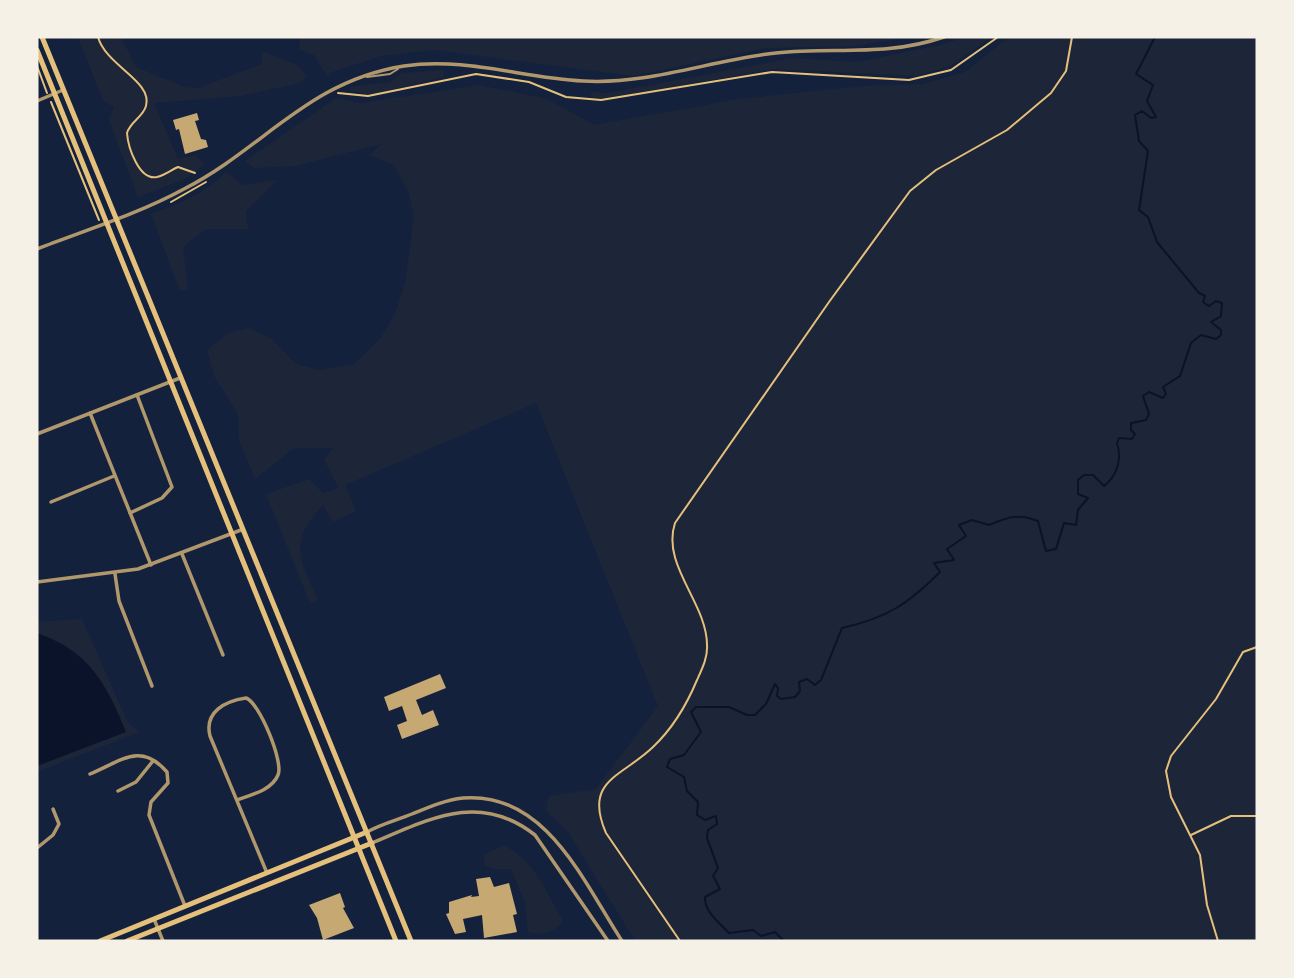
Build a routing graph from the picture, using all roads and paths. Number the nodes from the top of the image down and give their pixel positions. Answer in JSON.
{"nodes":[{"id":1,"x":42,"y":37,"type":"edge"},
{"id":2,"x":98,"y":37,"type":"edge"},
{"id":3,"x":944,"y":37,"type":"edge"},
{"id":4,"x":998,"y":37,"type":"edge"},
{"id":5,"x":1072,"y":37,"type":"edge"},
{"id":6,"x":37,"y":50,"type":"edge"},
{"id":7,"x":37,"y":66,"type":"edge"},
{"id":8,"x":63,"y":90,"type":"junction"},
{"id":9,"x":334,"y":94,"type":"dead end"},
{"id":10,"x":51,"y":95,"type":"junction"},
{"id":11,"x":37,"y":100,"type":"edge"},
{"id":12,"x":195,"y":173,"type":"dead end"},
{"id":13,"x":212,"y":178,"type":"dead end"},
{"id":14,"x":162,"y":205,"type":"dead end"},
{"id":15,"x":96,"y":213,"type":"dead end"},
{"id":16,"x":115,"y":218,"type":"junction"},
{"id":17,"x":106,"y":222,"type":"junction"},
{"id":18,"x":37,"y":249,"type":"edge"},
{"id":19,"x":180,"y":378,"type":"junction"},
{"id":20,"x":170,"y":382,"type":"junction"},
{"id":21,"x":137,"y":395,"type":"junction"},
{"id":22,"x":90,"y":412,"type":"junction"},
{"id":23,"x":37,"y":434,"type":"edge"},
{"id":24,"x":114,"y":476,"type":"junction"},
{"id":25,"x":51,"y":502,"type":"dead end"},
{"id":26,"x":130,"y":513,"type":"junction"},
{"id":27,"x":241,"y":530,"type":"junction"},
{"id":28,"x":232,"y":533,"type":"junction"},
{"id":29,"x":182,"y":554,"type":"junction"},
{"id":30,"x":151,"y":565,"type":"junction"},
{"id":31,"x":115,"y":574,"type":"junction"},
{"id":32,"x":37,"y":582,"type":"edge"},
{"id":33,"x":1257,"y":647,"type":"edge"},
{"id":34,"x":223,"y":655,"type":"dead end"},
{"id":35,"x":152,"y":686,"type":"dead end"},
{"id":36,"x":153,"y":761,"type":"junction"},
{"id":37,"x":90,"y":774,"type":"dead end"},
{"id":38,"x":118,"y":791,"type":"dead end"},
{"id":39,"x":237,"y":800,"type":"junction"},
{"id":40,"x":53,"y":809,"type":"dead end"},
{"id":41,"x":1257,"y":816,"type":"edge"},
{"id":42,"x":367,"y":832,"type":"junction"},
{"id":43,"x":1191,"y":835,"type":"junction"},
{"id":44,"x":354,"y":838,"type":"junction"},
{"id":45,"x":372,"y":843,"type":"junction"},
{"id":46,"x":37,"y":848,"type":"edge"},
{"id":47,"x":358,"y":848,"type":"junction"},
{"id":48,"x":267,"y":873,"type":"junction"},
{"id":49,"x":185,"y":906,"type":"junction"},
{"id":50,"x":154,"y":919,"type":"junction"},
{"id":51,"x":158,"y":929,"type":"junction"},
{"id":52,"x":100,"y":941,"type":"edge"},
{"id":53,"x":127,"y":941,"type":"edge"},
{"id":54,"x":163,"y":941,"type":"edge"},
{"id":55,"x":396,"y":941,"type":"edge"},
{"id":56,"x":411,"y":941,"type":"edge"},
{"id":57,"x":608,"y":941,"type":"edge"},
{"id":58,"x":622,"y":941,"type":"edge"},
{"id":59,"x":680,"y":941,"type":"edge"},
{"id":60,"x":1218,"y":941,"type":"edge"}],
"edges":[{"from":1,"to":8,"type":"main road"},
{"from":2,"to":12,"type":"path"},
{"from":3,"to":16,"type":"street"},
{"from":4,"to":9,"type":"path"},
{"from":5,"to":59,"type":"path"},
{"from":6,"to":10,"type":"main road"},
{"from":7,"to":10,"type":"path"},
{"from":8,"to":10,"type":"street"},
{"from":8,"to":16,"type":"main road"},
{"from":10,"to":11,"type":"street"},
{"from":10,"to":15,"type":"path"},
{"from":10,"to":17,"type":"main road"},
{"from":13,"to":14,"type":"path"},
{"from":16,"to":17,"type":"street"},
{"from":16,"to":19,"type":"main road"},
{"from":17,"to":18,"type":"street"},
{"from":17,"to":20,"type":"main road"},
{"from":19,"to":20,"type":"street"},
{"from":19,"to":27,"type":"main road"},
{"from":20,"to":21,"type":"street"},
{"from":20,"to":28,"type":"main road"},
{"from":21,"to":22,"type":"street"},
{"from":21,"to":26,"type":"street"},
{"from":22,"to":23,"type":"street"},
{"from":22,"to":24,"type":"street"},
{"from":24,"to":25,"type":"street"},
{"from":24,"to":26,"type":"street"},
{"from":26,"to":30,"type":"street"},
{"from":27,"to":28,"type":"street"},
{"from":27,"to":42,"type":"main road"},
{"from":28,"to":29,"type":"street"},
{"from":28,"to":44,"type":"main road"},
{"from":29,"to":30,"type":"street"},
{"from":29,"to":34,"type":"street"},
{"from":30,"to":31,"type":"street"},
{"from":31,"to":32,"type":"street"},
{"from":31,"to":35,"type":"street"},
{"from":33,"to":43,"type":"path"},
{"from":36,"to":37,"type":"street"},
{"from":36,"to":38,"type":"street"},
{"from":36,"to":49,"type":"street"},
{"from":39,"to":39,"type":"street"},
{"from":39,"to":48,"type":"street"},
{"from":40,"to":46,"type":"street"},
{"from":41,"to":43,"type":"path"},
{"from":42,"to":44,"type":"main road"},
{"from":42,"to":45,"type":"main road"},
{"from":42,"to":58,"type":"street"},
{"from":43,"to":60,"type":"path"},
{"from":44,"to":47,"type":"main road"},
{"from":44,"to":48,"type":"main road"},
{"from":45,"to":47,"type":"main road"},
{"from":45,"to":56,"type":"main road"},
{"from":45,"to":57,"type":"street"},
{"from":47,"to":51,"type":"main road"},
{"from":47,"to":55,"type":"main road"},
{"from":48,"to":49,"type":"main road"},
{"from":49,"to":50,"type":"main road"},
{"from":50,"to":51,"type":"street"},
{"from":50,"to":52,"type":"main road"},
{"from":51,"to":53,"type":"main road"},
{"from":51,"to":54,"type":"street"}]}
